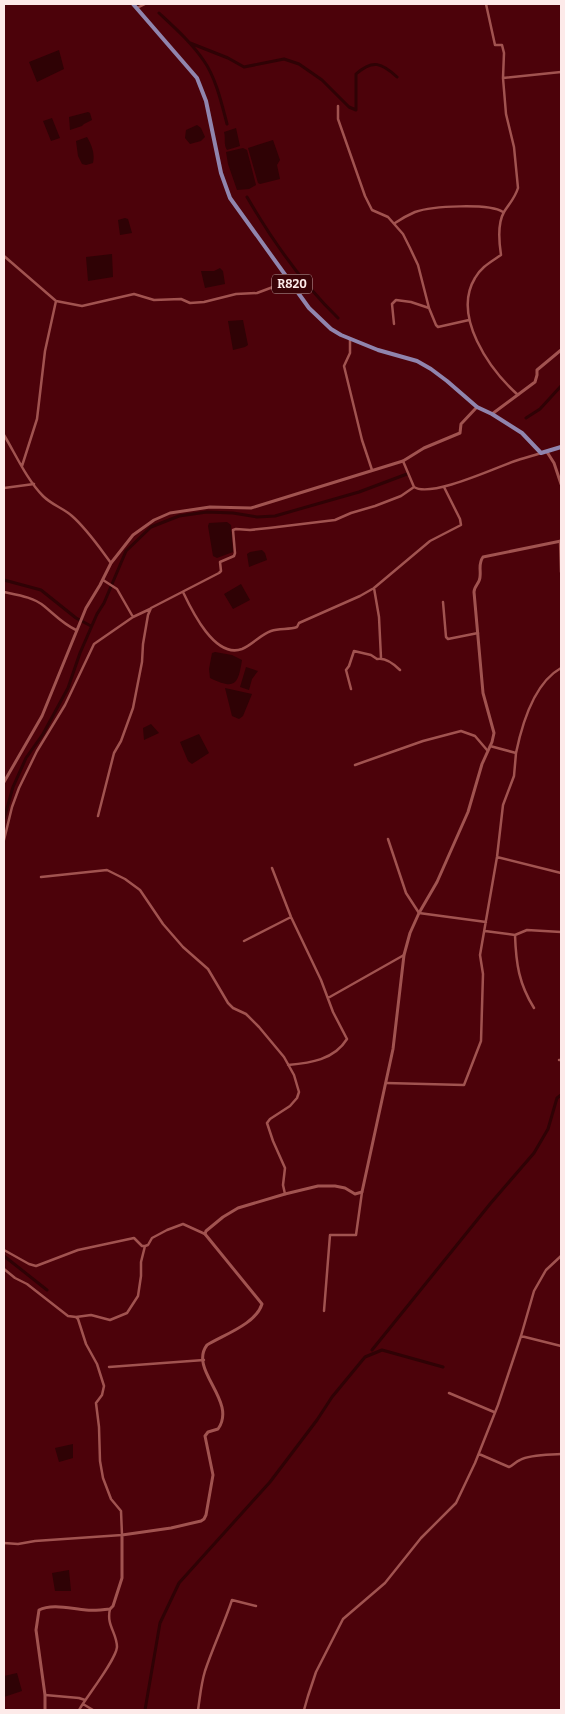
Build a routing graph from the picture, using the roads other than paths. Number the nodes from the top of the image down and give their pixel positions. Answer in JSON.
{"nodes":[{"id":1,"x":133,"y":4,"type":"edge"},
{"id":2,"x":145,"y":4,"type":"edge"},
{"id":3,"x":486,"y":4,"type":"edge"},
{"id":4,"x":137,"y":8,"type":"junction"},
{"id":5,"x":561,"y":72,"type":"edge"},
{"id":6,"x":503,"y":78,"type":"junction"},
{"id":7,"x":338,"y":106,"type":"dead end"},
{"id":8,"x":504,"y":212,"type":"junction"},
{"id":9,"x":394,"y":224,"type":"junction"},
{"id":10,"x":4,"y":256,"type":"edge"},
{"id":11,"x":289,"y":281,"type":"junction"},
{"id":12,"x":56,"y":301,"type":"junction"},
{"id":13,"x":429,"y":308,"type":"junction"},
{"id":14,"x":469,"y":320,"type":"junction"},
{"id":15,"x":394,"y":324,"type":"dead end"},
{"id":16,"x":350,"y":339,"type":"junction"},
{"id":17,"x":561,"y":350,"type":"edge"},
{"id":18,"x":518,"y":395,"type":"junction"},
{"id":19,"x":477,"y":407,"type":"junction"},
{"id":20,"x":492,"y":414,"type":"junction"},
{"id":21,"x":4,"y":435,"type":"edge"},
{"id":22,"x":561,"y":447,"type":"edge"},
{"id":23,"x":547,"y":452,"type":"junction"},
{"id":24,"x":541,"y":453,"type":"junction"},
{"id":25,"x":403,"y":461,"type":"junction"},
{"id":26,"x":22,"y":466,"type":"junction"},
{"id":27,"x":372,"y":470,"type":"junction"},
{"id":28,"x":34,"y":484,"type":"junction"},
{"id":29,"x":561,"y":484,"type":"edge"},
{"id":30,"x":414,"y":487,"type":"junction"},
{"id":31,"x":444,"y":487,"type":"junction"},
{"id":32,"x":4,"y":488,"type":"edge"},
{"id":33,"x":561,"y":541,"type":"edge"},
{"id":34,"x":111,"y":563,"type":"junction"},
{"id":35,"x":561,"y":572,"type":"edge"},
{"id":36,"x":103,"y":580,"type":"junction"},
{"id":37,"x":374,"y":588,"type":"junction"},
{"id":38,"x":4,"y":592,"type":"edge"},
{"id":39,"x":183,"y":592,"type":"junction"},
{"id":40,"x":443,"y":602,"type":"dead end"},
{"id":41,"x":151,"y":608,"type":"junction"},
{"id":42,"x":134,"y":617,"type":"junction"},
{"id":43,"x":76,"y":629,"type":"junction"},
{"id":44,"x":478,"y":633,"type":"junction"},
{"id":45,"x":381,"y":658,"type":"junction"},
{"id":46,"x":561,"y":668,"type":"edge"},
{"id":47,"x":400,"y":670,"type":"dead end"},
{"id":48,"x":351,"y":689,"type":"dead end"},
{"id":49,"x":490,"y":746,"type":"junction"},
{"id":50,"x":487,"y":750,"type":"junction"},
{"id":51,"x":516,"y":753,"type":"junction"},
{"id":52,"x":355,"y":764,"type":"dead end"},
{"id":53,"x":4,"y":782,"type":"edge"},
{"id":54,"x":98,"y":816,"type":"dead end"},
{"id":55,"x":388,"y":839,"type":"dead end"},
{"id":56,"x":4,"y":840,"type":"edge"},
{"id":57,"x":497,"y":858,"type":"junction"},
{"id":58,"x":272,"y":868,"type":"dead end"},
{"id":59,"x":561,"y":873,"type":"edge"},
{"id":60,"x":40,"y":876,"type":"dead end"},
{"id":61,"x":419,"y":913,"type":"junction"},
{"id":62,"x":291,"y":918,"type":"junction"},
{"id":63,"x":486,"y":922,"type":"junction"},
{"id":64,"x":485,"y":931,"type":"junction"},
{"id":65,"x":561,"y":932,"type":"edge"},
{"id":66,"x":515,"y":935,"type":"junction"},
{"id":67,"x":244,"y":941,"type":"dead end"},
{"id":68,"x":404,"y":955,"type":"junction"},
{"id":69,"x":328,"y":998,"type":"junction"},
{"id":70,"x":534,"y":1008,"type":"dead end"},
{"id":71,"x":288,"y":1065,"type":"junction"},
{"id":72,"x":386,"y":1083,"type":"junction"},
{"id":73,"x":362,"y":1192,"type":"junction"},
{"id":74,"x":285,"y":1194,"type":"junction"},
{"id":75,"x":205,"y":1234,"type":"junction"},
{"id":76,"x":145,"y":1246,"type":"junction"},
{"id":77,"x":4,"y":1250,"type":"edge"},
{"id":78,"x":561,"y":1256,"type":"edge"},
{"id":79,"x":4,"y":1269,"type":"edge"},
{"id":80,"x":324,"y":1311,"type":"dead end"},
{"id":81,"x":76,"y":1317,"type":"junction"},
{"id":82,"x":521,"y":1336,"type":"junction"},
{"id":83,"x":561,"y":1346,"type":"edge"},
{"id":84,"x":204,"y":1360,"type":"junction"},
{"id":85,"x":109,"y":1366,"type":"dead end"},
{"id":86,"x":449,"y":1393,"type":"dead end"},
{"id":87,"x":494,"y":1412,"type":"junction"},
{"id":88,"x":478,"y":1454,"type":"junction"},
{"id":89,"x":561,"y":1454,"type":"edge"},
{"id":90,"x":122,"y":1535,"type":"junction"},
{"id":91,"x":4,"y":1543,"type":"edge"},
{"id":92,"x":256,"y":1606,"type":"dead end"},
{"id":93,"x":110,"y":1609,"type":"junction"},
{"id":94,"x":45,"y":1695,"type":"junction"},
{"id":95,"x":85,"y":1700,"type":"junction"},
{"id":96,"x":83,"y":1704,"type":"junction"},
{"id":97,"x":45,"y":1710,"type":"edge"},
{"id":98,"x":79,"y":1710,"type":"edge"},
{"id":99,"x":93,"y":1710,"type":"edge"},
{"id":100,"x":198,"y":1710,"type":"edge"},
{"id":101,"x":304,"y":1710,"type":"edge"}],
"edges":[{"from":1,"to":4,"type":"main road","number":"R820"},
{"from":2,"to":4,"type":"street"},
{"from":3,"to":6,"type":"street"},
{"from":4,"to":11,"type":"main road","number":"R820"},
{"from":5,"to":6,"type":"street"},
{"from":6,"to":8,"type":"street"},
{"from":7,"to":9,"type":"street"},
{"from":8,"to":9,"type":"street"},
{"from":8,"to":14,"type":"street"},
{"from":9,"to":13,"type":"street"},
{"from":10,"to":12,"type":"street"},
{"from":11,"to":12,"type":"street"},
{"from":11,"to":16,"type":"main road","number":"R820"},
{"from":12,"to":26,"type":"street"},
{"from":13,"to":14,"type":"street"},
{"from":13,"to":15,"type":"street"},
{"from":14,"to":18,"type":"street"},
{"from":16,"to":19,"type":"main road","number":"R820"},
{"from":16,"to":27,"type":"street"},
{"from":17,"to":18,"type":"main road"},
{"from":18,"to":20,"type":"main road"},
{"from":19,"to":20,"type":"main road","number":"R820"},
{"from":19,"to":25,"type":"main road"},
{"from":20,"to":24,"type":"main road","number":"R820"},
{"from":21,"to":26,"type":"street"},
{"from":22,"to":23,"type":"main road"},
{"from":23,"to":24,"type":"main road"},
{"from":23,"to":29,"type":"main road"},
{"from":24,"to":31,"type":"street"},
{"from":25,"to":27,"type":"main road"},
{"from":25,"to":30,"type":"street"},
{"from":26,"to":28,"type":"street"},
{"from":27,"to":34,"type":"main road"},
{"from":28,"to":32,"type":"street"},
{"from":28,"to":34,"type":"street"},
{"from":30,"to":31,"type":"street"},
{"from":30,"to":39,"type":"street"},
{"from":31,"to":37,"type":"street"},
{"from":33,"to":35,"type":"street"},
{"from":33,"to":44,"type":"main road"},
{"from":34,"to":36,"type":"main road"},
{"from":36,"to":42,"type":"street"},
{"from":36,"to":43,"type":"main road"},
{"from":37,"to":39,"type":"street"},
{"from":37,"to":45,"type":"street"},
{"from":38,"to":43,"type":"street"},
{"from":39,"to":41,"type":"street"},
{"from":40,"to":44,"type":"street"},
{"from":41,"to":42,"type":"street"},
{"from":41,"to":54,"type":"street"},
{"from":42,"to":56,"type":"street"},
{"from":43,"to":53,"type":"main road"},
{"from":44,"to":49,"type":"main road"},
{"from":45,"to":47,"type":"street"},
{"from":45,"to":48,"type":"street"},
{"from":46,"to":51,"type":"street"},
{"from":49,"to":50,"type":"main road"},
{"from":49,"to":51,"type":"street"},
{"from":50,"to":52,"type":"street"},
{"from":50,"to":61,"type":"main road"},
{"from":51,"to":57,"type":"street"},
{"from":55,"to":61,"type":"street"},
{"from":57,"to":59,"type":"street"},
{"from":57,"to":63,"type":"street"},
{"from":58,"to":62,"type":"street"},
{"from":60,"to":71,"type":"street"},
{"from":61,"to":63,"type":"street"},
{"from":61,"to":68,"type":"main road"},
{"from":62,"to":67,"type":"street"},
{"from":62,"to":69,"type":"street"},
{"from":63,"to":64,"type":"street"},
{"from":64,"to":66,"type":"street"},
{"from":64,"to":72,"type":"street"},
{"from":65,"to":66,"type":"street"},
{"from":66,"to":70,"type":"street"},
{"from":68,"to":69,"type":"street"},
{"from":68,"to":72,"type":"main road"},
{"from":69,"to":71,"type":"street"},
{"from":71,"to":74,"type":"street"},
{"from":72,"to":73,"type":"main road"},
{"from":73,"to":74,"type":"main road"},
{"from":73,"to":80,"type":"street"},
{"from":74,"to":75,"type":"main road"},
{"from":75,"to":76,"type":"street"},
{"from":75,"to":84,"type":"main road"},
{"from":76,"to":77,"type":"street"},
{"from":76,"to":81,"type":"street"},
{"from":78,"to":82,"type":"street"},
{"from":79,"to":81,"type":"street"},
{"from":81,"to":90,"type":"street"},
{"from":82,"to":83,"type":"street"},
{"from":82,"to":87,"type":"street"},
{"from":84,"to":85,"type":"street"},
{"from":84,"to":90,"type":"main road"},
{"from":86,"to":87,"type":"street"},
{"from":87,"to":88,"type":"street"},
{"from":88,"to":89,"type":"street"},
{"from":88,"to":101,"type":"street"},
{"from":90,"to":91,"type":"street"},
{"from":90,"to":93,"type":"main road"},
{"from":92,"to":100,"type":"street"},
{"from":93,"to":94,"type":"main road"},
{"from":93,"to":95,"type":"street"},
{"from":94,"to":95,"type":"street"},
{"from":94,"to":97,"type":"main road"},
{"from":95,"to":96,"type":"street"},
{"from":96,"to":98,"type":"street"},
{"from":96,"to":99,"type":"street"}]}
